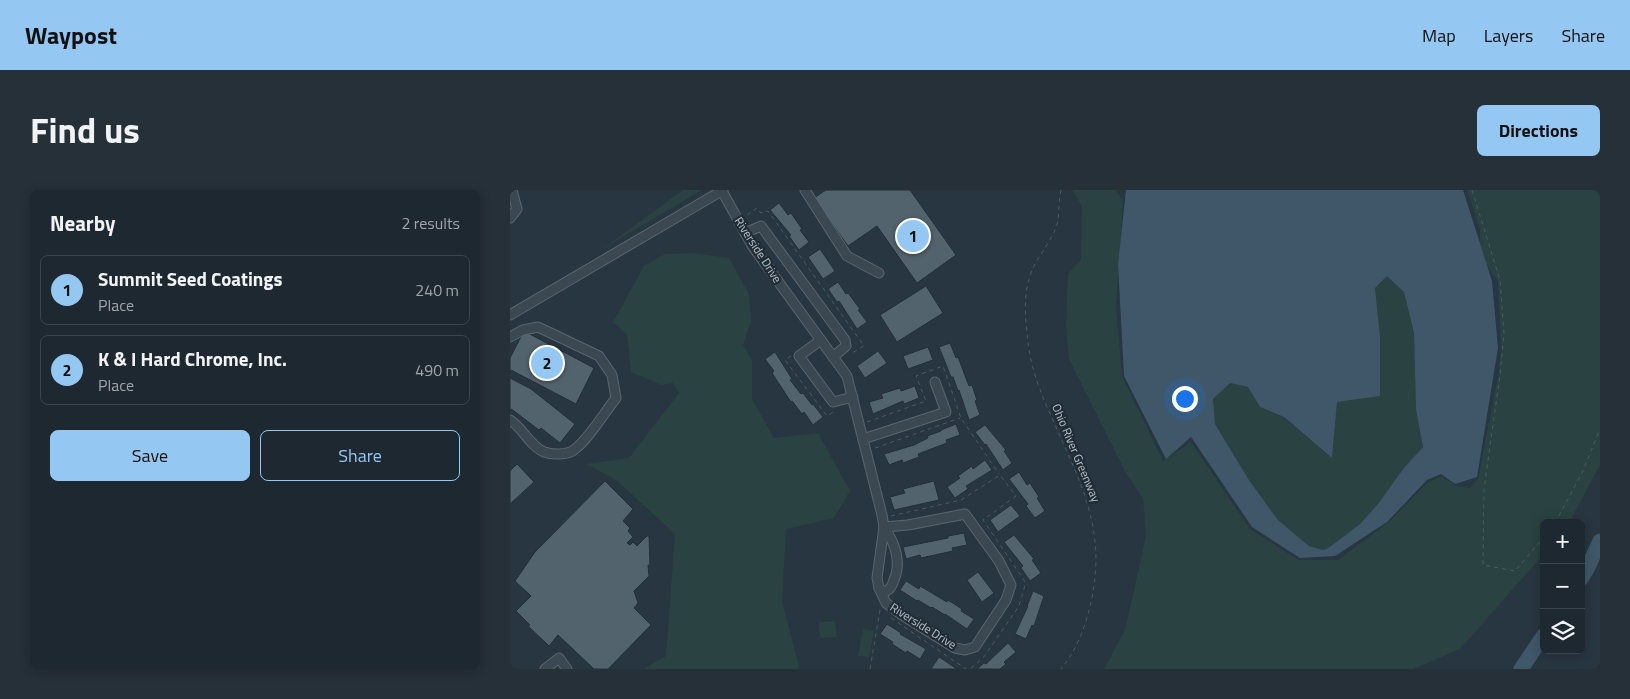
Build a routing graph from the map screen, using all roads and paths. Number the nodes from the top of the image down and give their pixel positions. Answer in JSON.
{"nodes":[{"id":1,"x":512,"y":190,"type":"edge"},
{"id":2,"x":722,"y":190,"type":"edge"},
{"id":3,"x":805,"y":190,"type":"edge"},
{"id":4,"x":1061,"y":190,"type":"edge"},
{"id":5,"x":1472,"y":190,"type":"edge"},
{"id":6,"x":745,"y":216,"type":"dead end"},
{"id":7,"x":510,"y":218,"type":"edge"},
{"id":8,"x":746,"y":232,"type":"junction"},
{"id":9,"x":879,"y":273,"type":"dead end"},
{"id":10,"x":510,"y":315,"type":"edge"},
{"id":11,"x":510,"y":337,"type":"edge"},
{"id":12,"x":821,"y":340,"type":"junction"},
{"id":13,"x":847,"y":357,"type":"dead end"},
{"id":14,"x":833,"y":358,"type":"junction"},
{"id":15,"x":935,"y":382,"type":"dead end"},
{"id":16,"x":853,"y":397,"type":"junction"},
{"id":17,"x":961,"y":418,"type":"junction"},
{"id":18,"x":510,"y":420,"type":"edge"},
{"id":19,"x":866,"y":422,"type":"dead end"},
{"id":20,"x":1600,"y":429,"type":"edge"},
{"id":21,"x":863,"y":439,"type":"junction"},
{"id":22,"x":875,"y":448,"type":"dead end"},
{"id":23,"x":1000,"y":475,"type":"dead end"},
{"id":24,"x":1557,"y":519,"type":"edge"},
{"id":25,"x":884,"y":527,"type":"junction"},
{"id":26,"x":1540,"y":542,"type":"edge"},
{"id":27,"x":878,"y":588,"type":"junction"},
{"id":28,"x":885,"y":601,"type":"junction"},
{"id":29,"x":894,"y":614,"type":"dead end"},
{"id":30,"x":545,"y":669,"type":"edge"},
{"id":31,"x":567,"y":669,"type":"edge"},
{"id":32,"x":870,"y":669,"type":"edge"},
{"id":33,"x":966,"y":669,"type":"edge"},
{"id":34,"x":1062,"y":669,"type":"edge"}],
"edges":[{"from":1,"to":7,"type":"street"},
{"from":2,"to":8,"type":"street","name":"Riverside Drive"},
{"from":2,"to":10,"type":"street"},
{"from":3,"to":9,"type":"street"},
{"from":4,"to":34,"type":"path","name":"Ohio River Greenway"},
{"from":5,"to":26,"type":"path"},
{"from":6,"to":13,"type":"path"},
{"from":8,"to":12,"type":"street","name":"Riverside Drive"},
{"from":8,"to":14,"type":"street"},
{"from":11,"to":18,"type":"street"},
{"from":12,"to":14,"type":"street","name":"Riverside Drive"},
{"from":12,"to":16,"type":"street"},
{"from":14,"to":16,"type":"street","name":"Riverside Drive"},
{"from":15,"to":21,"type":"street"},
{"from":16,"to":21,"type":"street","name":"Riverside Drive"},
{"from":17,"to":19,"type":"path"},
{"from":17,"to":22,"type":"path"},
{"from":17,"to":23,"type":"path"},
{"from":20,"to":24,"type":"path"},
{"from":21,"to":25,"type":"street","name":"Riverside Drive"},
{"from":25,"to":27,"type":"street"},
{"from":25,"to":27,"type":"street"},
{"from":25,"to":28,"type":"street","name":"Riverside Drive"},
{"from":27,"to":28,"type":"street","name":"Riverside Drive"},
{"from":28,"to":32,"type":"path"},
{"from":29,"to":33,"type":"path"},
{"from":30,"to":31,"type":"street"}]}
